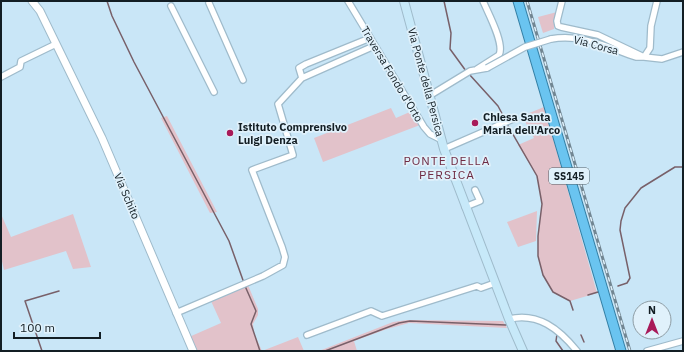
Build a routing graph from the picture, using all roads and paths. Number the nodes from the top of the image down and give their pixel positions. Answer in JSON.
{"nodes":[{"id":1,"x":32,"y":1,"type":"edge"},
{"id":2,"x":348,"y":1,"type":"edge"},
{"id":3,"x":404,"y":1,"type":"edge"},
{"id":4,"x":483,"y":1,"type":"edge"},
{"id":5,"x":518,"y":1,"type":"edge"},
{"id":6,"x":562,"y":1,"type":"edge"},
{"id":7,"x":657,"y":1,"type":"edge"},
{"id":8,"x":209,"y":3,"type":"dead end"},
{"id":9,"x":171,"y":6,"type":"dead end"},
{"id":10,"x":370,"y":38,"type":"junction"},
{"id":11,"x":56,"y":44,"type":"junction"},
{"id":12,"x":374,"y":46,"type":"junction"},
{"id":13,"x":683,"y":52,"type":"edge"},
{"id":14,"x":644,"y":57,"type":"junction"},
{"id":15,"x":477,"y":69,"type":"junction"},
{"id":16,"x":1,"y":77,"type":"edge"},
{"id":17,"x":302,"y":78,"type":"junction"},
{"id":18,"x":244,"y":80,"type":"dead end"},
{"id":19,"x":214,"y":92,"type":"dead end"},
{"id":20,"x":429,"y":96,"type":"junction"},
{"id":21,"x":513,"y":119,"type":"dead end"},
{"id":22,"x":442,"y":140,"type":"junction"},
{"id":23,"x":444,"y":149,"type":"junction"},
{"id":24,"x":475,"y":190,"type":"dead end"},
{"id":25,"x":465,"y":207,"type":"junction"},
{"id":26,"x":495,"y":283,"type":"junction"},
{"id":27,"x":176,"y":313,"type":"junction"},
{"id":28,"x":508,"y":319,"type":"junction"},
{"id":29,"x":307,"y":335,"type":"dead end"},
{"id":30,"x":683,"y":342,"type":"edge"},
{"id":31,"x":193,"y":351,"type":"edge"},
{"id":32,"x":523,"y":351,"type":"edge"},
{"id":33,"x":577,"y":351,"type":"edge"},
{"id":34,"x":621,"y":351,"type":"edge"},
{"id":35,"x":647,"y":351,"type":"edge"}],
"edges":[{"from":1,"to":11,"type":"street","name":"Via Schito"},
{"from":2,"to":10,"type":"street","name":"Traversa Fondo d'Orto"},
{"from":3,"to":20,"type":"main road","name":"Via Ponte della Persica"},
{"from":4,"to":15,"type":"street"},
{"from":5,"to":34,"type":"highway","number":"SS145"},
{"from":6,"to":14,"type":"street"},
{"from":7,"to":14,"type":"street"},
{"from":8,"to":18,"type":"street"},
{"from":9,"to":19,"type":"street"},
{"from":10,"to":12,"type":"street","name":"Traversa Fondo d'Orto"},
{"from":10,"to":17,"type":"street"},
{"from":11,"to":16,"type":"street"},
{"from":11,"to":27,"type":"street","name":"Via Schito"},
{"from":12,"to":17,"type":"street"},
{"from":12,"to":22,"type":"street","name":"Traversa Fondo d'Orto"},
{"from":13,"to":14,"type":"street"},
{"from":14,"to":15,"type":"street","name":"Via Corsa","bridge":true},
{"from":15,"to":20,"type":"street","name":"Via Corsa"},
{"from":17,"to":27,"type":"street"},
{"from":20,"to":22,"type":"main road","name":"Via Ponte della Persica"},
{"from":21,"to":23,"type":"street"},
{"from":22,"to":23,"type":"main road","name":"Via Ponte della Persica"},
{"from":23,"to":25,"type":"main road","name":"Via Ponte della Persica"},
{"from":24,"to":25,"type":"street"},
{"from":25,"to":26,"type":"main road","name":"Via Ponte della Persica"},
{"from":26,"to":28,"type":"main road","name":"Via Ponte della Persica"},
{"from":26,"to":29,"type":"street"},
{"from":27,"to":31,"type":"street","name":"Via Schito"},
{"from":28,"to":32,"type":"main road","name":"Via Ponte della Persica"},
{"from":28,"to":33,"type":"street"},
{"from":30,"to":35,"type":"street"}]}
